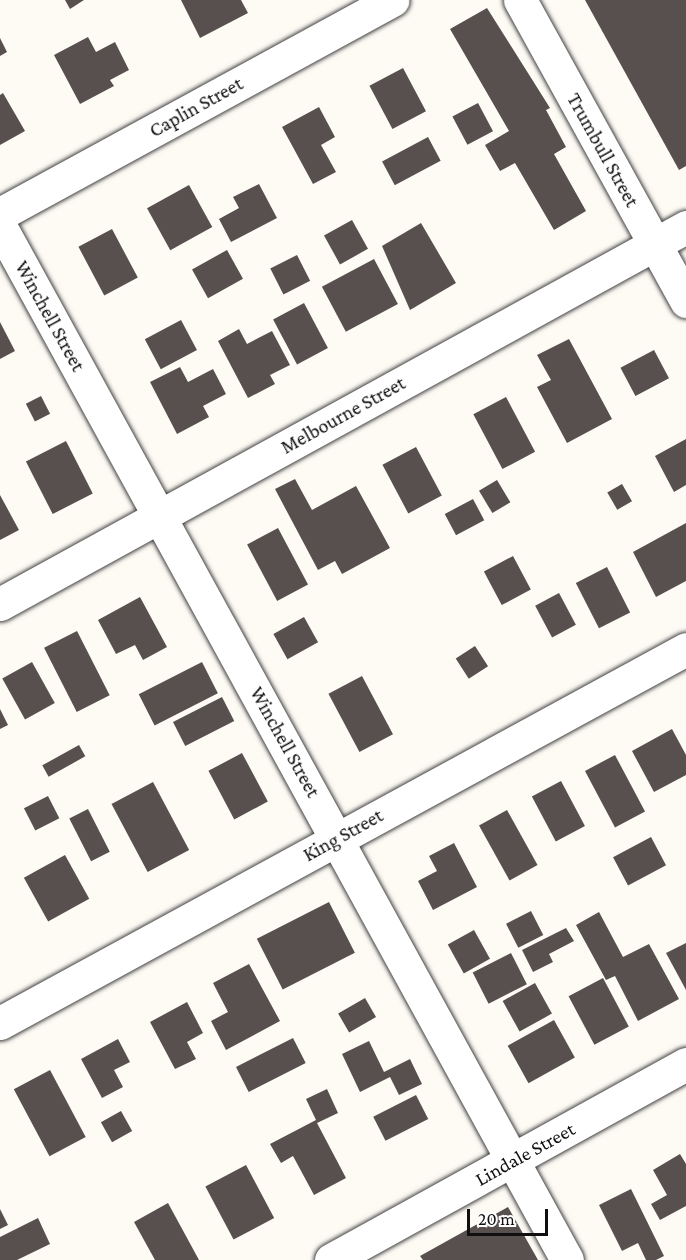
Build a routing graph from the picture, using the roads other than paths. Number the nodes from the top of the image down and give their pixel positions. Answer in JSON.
{"nodes":[{"id":1,"x":392,"y":0,"type":"edge"},
{"id":2,"x":520,"y":0,"type":"edge"},
{"id":3,"x":0,"y":214,"type":"edge"},
{"id":4,"x":0,"y":226,"type":"edge"},
{"id":5,"x":686,"y":227,"type":"edge"},
{"id":6,"x":655,"y":244,"type":"junction"},
{"id":7,"x":686,"y":301,"type":"edge"},
{"id":8,"x":159,"y":516,"type":"junction"},
{"id":9,"x":0,"y":604,"type":"edge"},
{"id":10,"x":686,"y":649,"type":"edge"},
{"id":11,"x":339,"y":837,"type":"junction"},
{"id":12,"x":0,"y":1023,"type":"edge"},
{"id":13,"x":686,"y":1064,"type":"edge"},
{"id":14,"x":513,"y":1160,"type":"junction"},
{"id":15,"x":331,"y":1260,"type":"edge"},
{"id":16,"x":567,"y":1260,"type":"edge"}],
"edges":[{"from":1,"to":3,"type":"street","name":"Caplin Street"},
{"from":2,"to":6,"type":"street","name":"Trumbull Street"},
{"from":4,"to":8,"type":"street","name":"Winchell Street"},
{"from":5,"to":6,"type":"street","name":"Melbourne Street"},
{"from":6,"to":7,"type":"street","name":"Trumbull Street"},
{"from":6,"to":8,"type":"street","name":"Melbourne Street"},
{"from":8,"to":9,"type":"street","name":"Melbourne Street"},
{"from":8,"to":11,"type":"street","name":"Winchell Street"},
{"from":10,"to":11,"type":"street","name":"King Street"},
{"from":11,"to":12,"type":"street","name":"King Street"},
{"from":11,"to":14,"type":"street","name":"Winchell Street"},
{"from":13,"to":14,"type":"street","name":"Lindale Street"},
{"from":14,"to":15,"type":"street","name":"Lindale Street"},
{"from":14,"to":16,"type":"street","name":"Winchell Street"}]}
